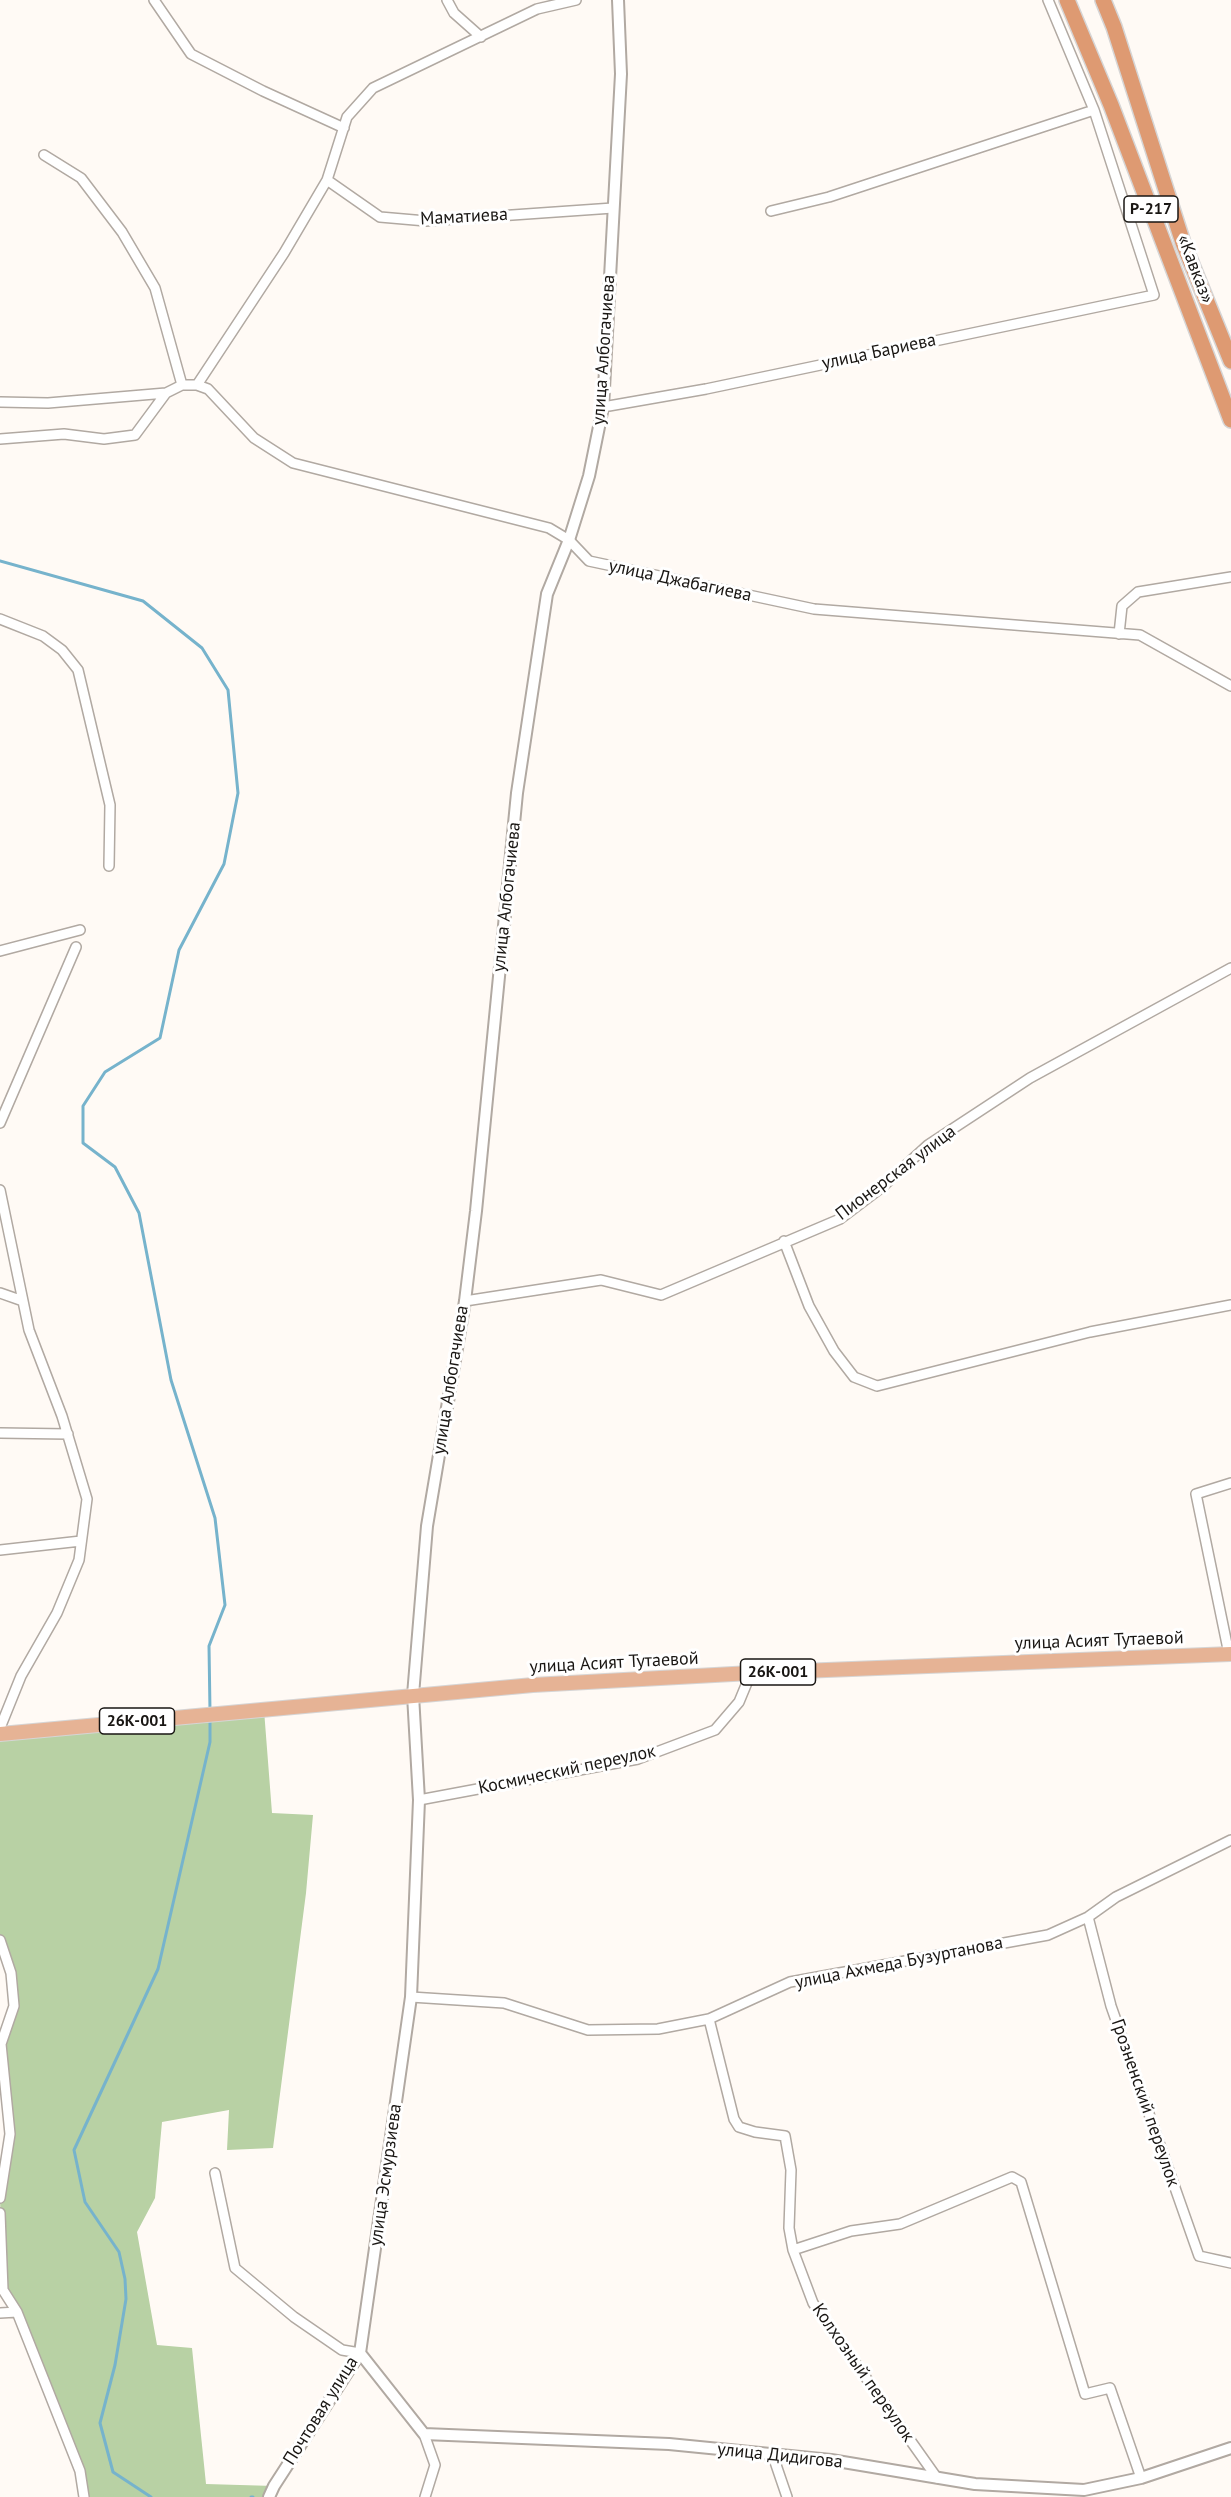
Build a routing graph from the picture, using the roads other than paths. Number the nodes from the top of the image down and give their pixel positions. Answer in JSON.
{"nodes":[{"id":1,"x":154,"y":0,"type":"edge"},
{"id":2,"x":447,"y":0,"type":"edge"},
{"id":3,"x":576,"y":0,"type":"edge"},
{"id":4,"x":618,"y":0,"type":"edge"},
{"id":5,"x":1048,"y":0,"type":"edge"},
{"id":6,"x":1067,"y":0,"type":"edge"},
{"id":7,"x":1103,"y":0,"type":"edge"},
{"id":8,"x":482,"y":37,"type":"junction"},
{"id":9,"x":1094,"y":110,"type":"junction"},
{"id":10,"x":344,"y":128,"type":"junction"},
{"id":11,"x":44,"y":155,"type":"dead end"},
{"id":12,"x":327,"y":180,"type":"junction"},
{"id":13,"x":613,"y":208,"type":"junction"},
{"id":14,"x":771,"y":211,"type":"dead end"},
{"id":15,"x":1231,"y":361,"type":"edge"},
{"id":16,"x":182,"y":385,"type":"junction"},
{"id":17,"x":197,"y":385,"type":"junction"},
{"id":18,"x":166,"y":393,"type":"junction"},
{"id":19,"x":0,"y":402,"type":"edge"},
{"id":20,"x":603,"y":407,"type":"junction"},
{"id":21,"x":1231,"y":420,"type":"edge"},
{"id":22,"x":0,"y":439,"type":"edge"},
{"id":23,"x":569,"y":540,"type":"junction"},
{"id":24,"x":1231,"y":577,"type":"edge"},
{"id":25,"x":0,"y":619,"type":"edge"},
{"id":26,"x":1119,"y":634,"type":"junction"},
{"id":27,"x":1231,"y":686,"type":"edge"},
{"id":28,"x":110,"y":866,"type":"dead end"},
{"id":29,"x":80,"y":930,"type":"dead end"},
{"id":30,"x":76,"y":947,"type":"dead end"},
{"id":31,"x":0,"y":951,"type":"edge"},
{"id":32,"x":1231,"y":968,"type":"edge"},
{"id":33,"x":0,"y":1123,"type":"edge"},
{"id":34,"x":0,"y":1190,"type":"edge"},
{"id":35,"x":784,"y":1241,"type":"junction"},
{"id":36,"x":0,"y":1293,"type":"edge"},
{"id":37,"x":23,"y":1301,"type":"junction"},
{"id":38,"x":465,"y":1301,"type":"junction"},
{"id":39,"x":1231,"y":1305,"type":"edge"},
{"id":40,"x":0,"y":1433,"type":"edge"},
{"id":41,"x":68,"y":1434,"type":"junction"},
{"id":42,"x":1231,"y":1483,"type":"edge"},
{"id":43,"x":81,"y":1540,"type":"junction"},
{"id":44,"x":0,"y":1550,"type":"edge"},
{"id":45,"x":1230,"y":1654,"type":"edge"},
{"id":46,"x":751,"y":1673,"type":"junction"},
{"id":47,"x":412,"y":1695,"type":"junction"},
{"id":48,"x":0,"y":1728,"type":"edge"},
{"id":49,"x":0,"y":1734,"type":"edge"},
{"id":50,"x":419,"y":1800,"type":"junction"},
{"id":51,"x":1231,"y":1840,"type":"edge"},
{"id":52,"x":1088,"y":1917,"type":"junction"},
{"id":53,"x":0,"y":1940,"type":"edge"},
{"id":54,"x":411,"y":1997,"type":"junction"},
{"id":55,"x":709,"y":2019,"type":"junction"},
{"id":56,"x":0,"y":2044,"type":"edge"},
{"id":57,"x":215,"y":2173,"type":"dead end"},
{"id":58,"x":0,"y":2198,"type":"edge"},
{"id":59,"x":0,"y":2213,"type":"edge"},
{"id":60,"x":793,"y":2250,"type":"junction"},
{"id":61,"x":1231,"y":2263,"type":"edge"},
{"id":62,"x":17,"y":2312,"type":"junction"},
{"id":63,"x":0,"y":2313,"type":"edge"},
{"id":64,"x":360,"y":2353,"type":"junction"},
{"id":65,"x":424,"y":2434,"type":"junction"},
{"id":66,"x":1231,"y":2448,"type":"edge"},
{"id":67,"x":772,"y":2456,"type":"junction"},
{"id":68,"x":938,"y":2478,"type":"junction"},
{"id":69,"x":1141,"y":2478,"type":"junction"},
{"id":70,"x":1084,"y":2494,"type":"edge"},
{"id":71,"x":84,"y":2497,"type":"edge"},
{"id":72,"x":270,"y":2497,"type":"edge"},
{"id":73,"x":424,"y":2497,"type":"edge"},
{"id":74,"x":787,"y":2497,"type":"edge"}],
"edges":[{"from":1,"to":10,"type":"street"},
{"from":2,"to":8,"type":"street"},
{"from":3,"to":8,"type":"street"},
{"from":4,"to":13,"type":"street","name":"улица Албогачиева"},
{"from":5,"to":9,"type":"street"},
{"from":6,"to":21,"type":"highway","name":"«Кавказ»","number":"Р-217"},
{"from":7,"to":15,"type":"highway","name":"«Кавказ»","number":"Р-217"},
{"from":8,"to":10,"type":"street"},
{"from":9,"to":14,"type":"street"},
{"from":9,"to":20,"type":"street","name":"улица Бариева"},
{"from":10,"to":12,"type":"street"},
{"from":11,"to":16,"type":"street"},
{"from":12,"to":13,"type":"street","name":"Маматиева"},
{"from":12,"to":17,"type":"street"},
{"from":13,"to":20,"type":"street","name":"улица Албогачиева"},
{"from":16,"to":17,"type":"street"},
{"from":16,"to":18,"type":"street"},
{"from":17,"to":23,"type":"street","name":"улица Джабагиева"},
{"from":18,"to":19,"type":"street"},
{"from":18,"to":22,"type":"street"},
{"from":20,"to":23,"type":"street","name":"улица Албогачиева"},
{"from":23,"to":26,"type":"street","name":"улица Джабагиева"},
{"from":23,"to":38,"type":"street","name":"улица Албогачиева"},
{"from":24,"to":26,"type":"street"},
{"from":25,"to":28,"type":"street"},
{"from":26,"to":27,"type":"street","name":"улица Джабагиева"},
{"from":29,"to":31,"type":"street"},
{"from":30,"to":33,"type":"street"},
{"from":32,"to":35,"type":"street","name":"Пионерская улица"},
{"from":34,"to":37,"type":"street"},
{"from":35,"to":38,"type":"street","name":"Пионерская улица"},
{"from":35,"to":39,"type":"street"},
{"from":36,"to":37,"type":"street"},
{"from":37,"to":41,"type":"street"},
{"from":38,"to":47,"type":"street","name":"улица Албогачиева"},
{"from":40,"to":41,"type":"street"},
{"from":41,"to":43,"type":"street"},
{"from":42,"to":45,"type":"street"},
{"from":43,"to":44,"type":"street"},
{"from":43,"to":48,"type":"street"},
{"from":45,"to":46,"type":"main road","name":"улица Асият Тутаевой","number":"26К-001"},
{"from":46,"to":47,"type":"main road","name":"улица Асият Тутаевой","number":"26К-001"},
{"from":46,"to":50,"type":"street","name":"Космический переулок"},
{"from":47,"to":49,"type":"main road","name":"улица Асият Тутаевой","number":"26К-001"},
{"from":47,"to":50,"type":"street","name":"улица Албогачиева"},
{"from":50,"to":54,"type":"street","name":"улица Эсмурзиева"},
{"from":51,"to":52,"type":"street","name":"улица Ахмеда Бузуртанова"},
{"from":52,"to":55,"type":"street","name":"улица Ахмеда Бузуртанова"},
{"from":52,"to":61,"type":"street","name":"Грозненский переулок"},
{"from":53,"to":56,"type":"street"},
{"from":54,"to":55,"type":"street","name":"улица Ахмеда Бузуртанова"},
{"from":54,"to":64,"type":"street","name":"улица Эсмурзиева"},
{"from":55,"to":60,"type":"street","name":"Колхозный переулок"},
{"from":56,"to":58,"type":"street"},
{"from":57,"to":64,"type":"street","name":"Почтовая улица"},
{"from":59,"to":62,"type":"street"},
{"from":60,"to":68,"type":"street","name":"Колхозный переулок"},
{"from":60,"to":69,"type":"street"},
{"from":62,"to":63,"type":"street"},
{"from":62,"to":71,"type":"street"},
{"from":64,"to":65,"type":"street"},
{"from":64,"to":72,"type":"street","name":"Почтовая улица"},
{"from":65,"to":67,"type":"street","name":"улица Дидигова"},
{"from":65,"to":73,"type":"street"},
{"from":66,"to":69,"type":"street","name":"улица Дидигова"},
{"from":67,"to":68,"type":"street","name":"улица Дидигова"},
{"from":67,"to":74,"type":"street"},
{"from":68,"to":70,"type":"street","name":"улица Дидигова"},
{"from":69,"to":70,"type":"street","name":"улица Дидигова"}]}
